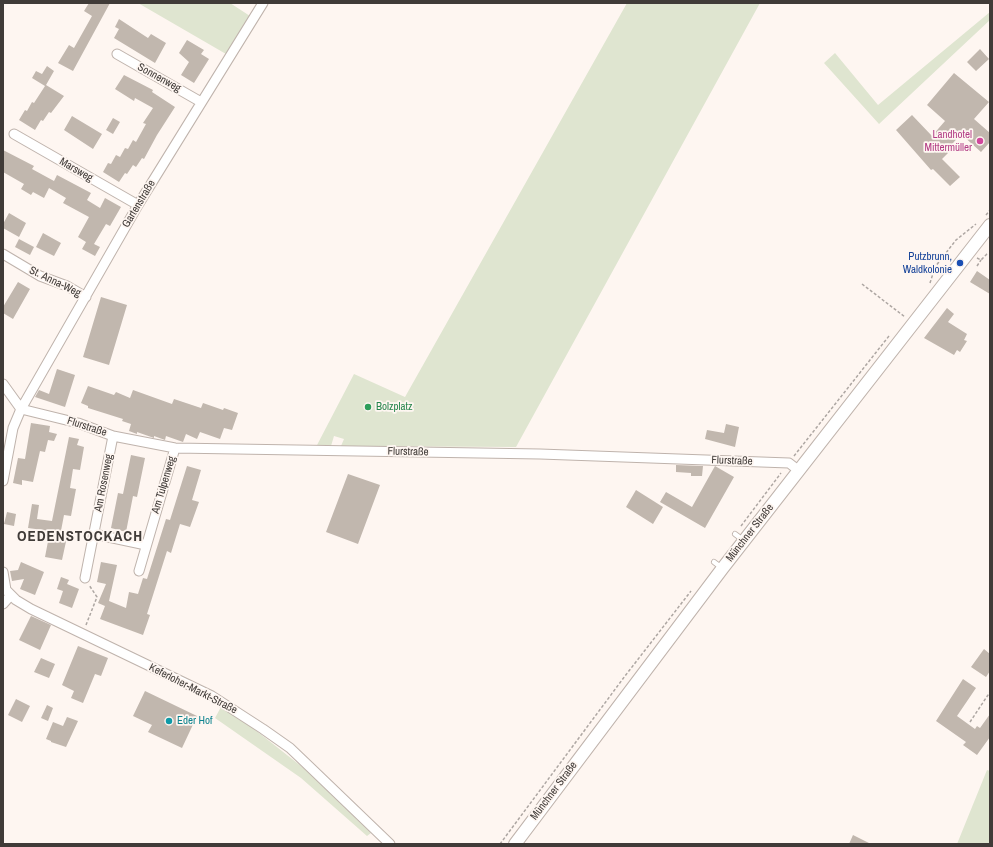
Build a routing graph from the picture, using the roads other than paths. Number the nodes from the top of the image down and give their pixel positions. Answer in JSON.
{"nodes":[{"id":1,"x":263,"y":3,"type":"edge"},
{"id":2,"x":117,"y":54,"type":"dead end"},
{"id":3,"x":201,"y":102,"type":"junction"},
{"id":4,"x":14,"y":134,"type":"dead end"},
{"id":5,"x":138,"y":205,"type":"junction"},
{"id":6,"x":984,"y":222,"type":"edge"},
{"id":7,"x":986,"y":238,"type":"edge"},
{"id":8,"x":3,"y":254,"type":"edge"},
{"id":9,"x":86,"y":297,"type":"junction"},
{"id":10,"x":3,"y":384,"type":"edge"},
{"id":11,"x":21,"y":409,"type":"junction"},
{"id":12,"x":113,"y":436,"type":"junction"},
{"id":13,"x":175,"y":448,"type":"junction"},
{"id":14,"x":798,"y":470,"type":"junction"},
{"id":15,"x":3,"y":481,"type":"edge"},
{"id":16,"x":94,"y":534,"type":"junction"},
{"id":17,"x":146,"y":545,"type":"junction"},
{"id":18,"x":139,"y":571,"type":"dead end"},
{"id":19,"x":3,"y":572,"type":"edge"},
{"id":20,"x":86,"y":578,"type":"road end"},
{"id":21,"x":3,"y":582,"type":"edge"},
{"id":22,"x":11,"y":595,"type":"junction"},
{"id":23,"x":3,"y":604,"type":"edge"},
{"id":24,"x":390,"y":844,"type":"edge"},
{"id":25,"x":515,"y":844,"type":"edge"}],
"edges":[{"from":1,"to":3,"type":"street","name":"Gartenstraße"},
{"from":2,"to":3,"type":"street","name":"Sonnenweg"},
{"from":3,"to":5,"type":"street","name":"Gartenstraße"},
{"from":4,"to":5,"type":"street","name":"Marsweg"},
{"from":5,"to":9,"type":"street","name":"Gartenstraße"},
{"from":6,"to":7,"type":"main road","name":"Münchner Straße"},
{"from":7,"to":14,"type":"main road","name":"Münchner Straße"},
{"from":8,"to":9,"type":"street","name":"St. Anna-Weg"},
{"from":9,"to":11,"type":"street","name":"Gartenstraße"},
{"from":10,"to":11,"type":"street"},
{"from":11,"to":12,"type":"street","name":"Flurstraße"},
{"from":11,"to":15,"type":"street","name":"Gartenstraße"},
{"from":12,"to":13,"type":"street","name":"Flurstraße"},
{"from":12,"to":16,"type":"street","name":"Am Rosenweg"},
{"from":13,"to":14,"type":"street","name":"Flurstraße"},
{"from":13,"to":17,"type":"street","name":"Am Tulpenweg"},
{"from":14,"to":25,"type":"main road","name":"Münchner Straße"},
{"from":16,"to":17,"type":"street"},
{"from":16,"to":20,"type":"street","name":"Am Rosenweg"},
{"from":17,"to":18,"type":"street","name":"Am Tulpenweg"},
{"from":19,"to":21,"type":"street"},
{"from":21,"to":22,"type":"street"},
{"from":22,"to":23,"type":"street"},
{"from":22,"to":24,"type":"street","name":"Keferloher-Markt-Straße"}]}
